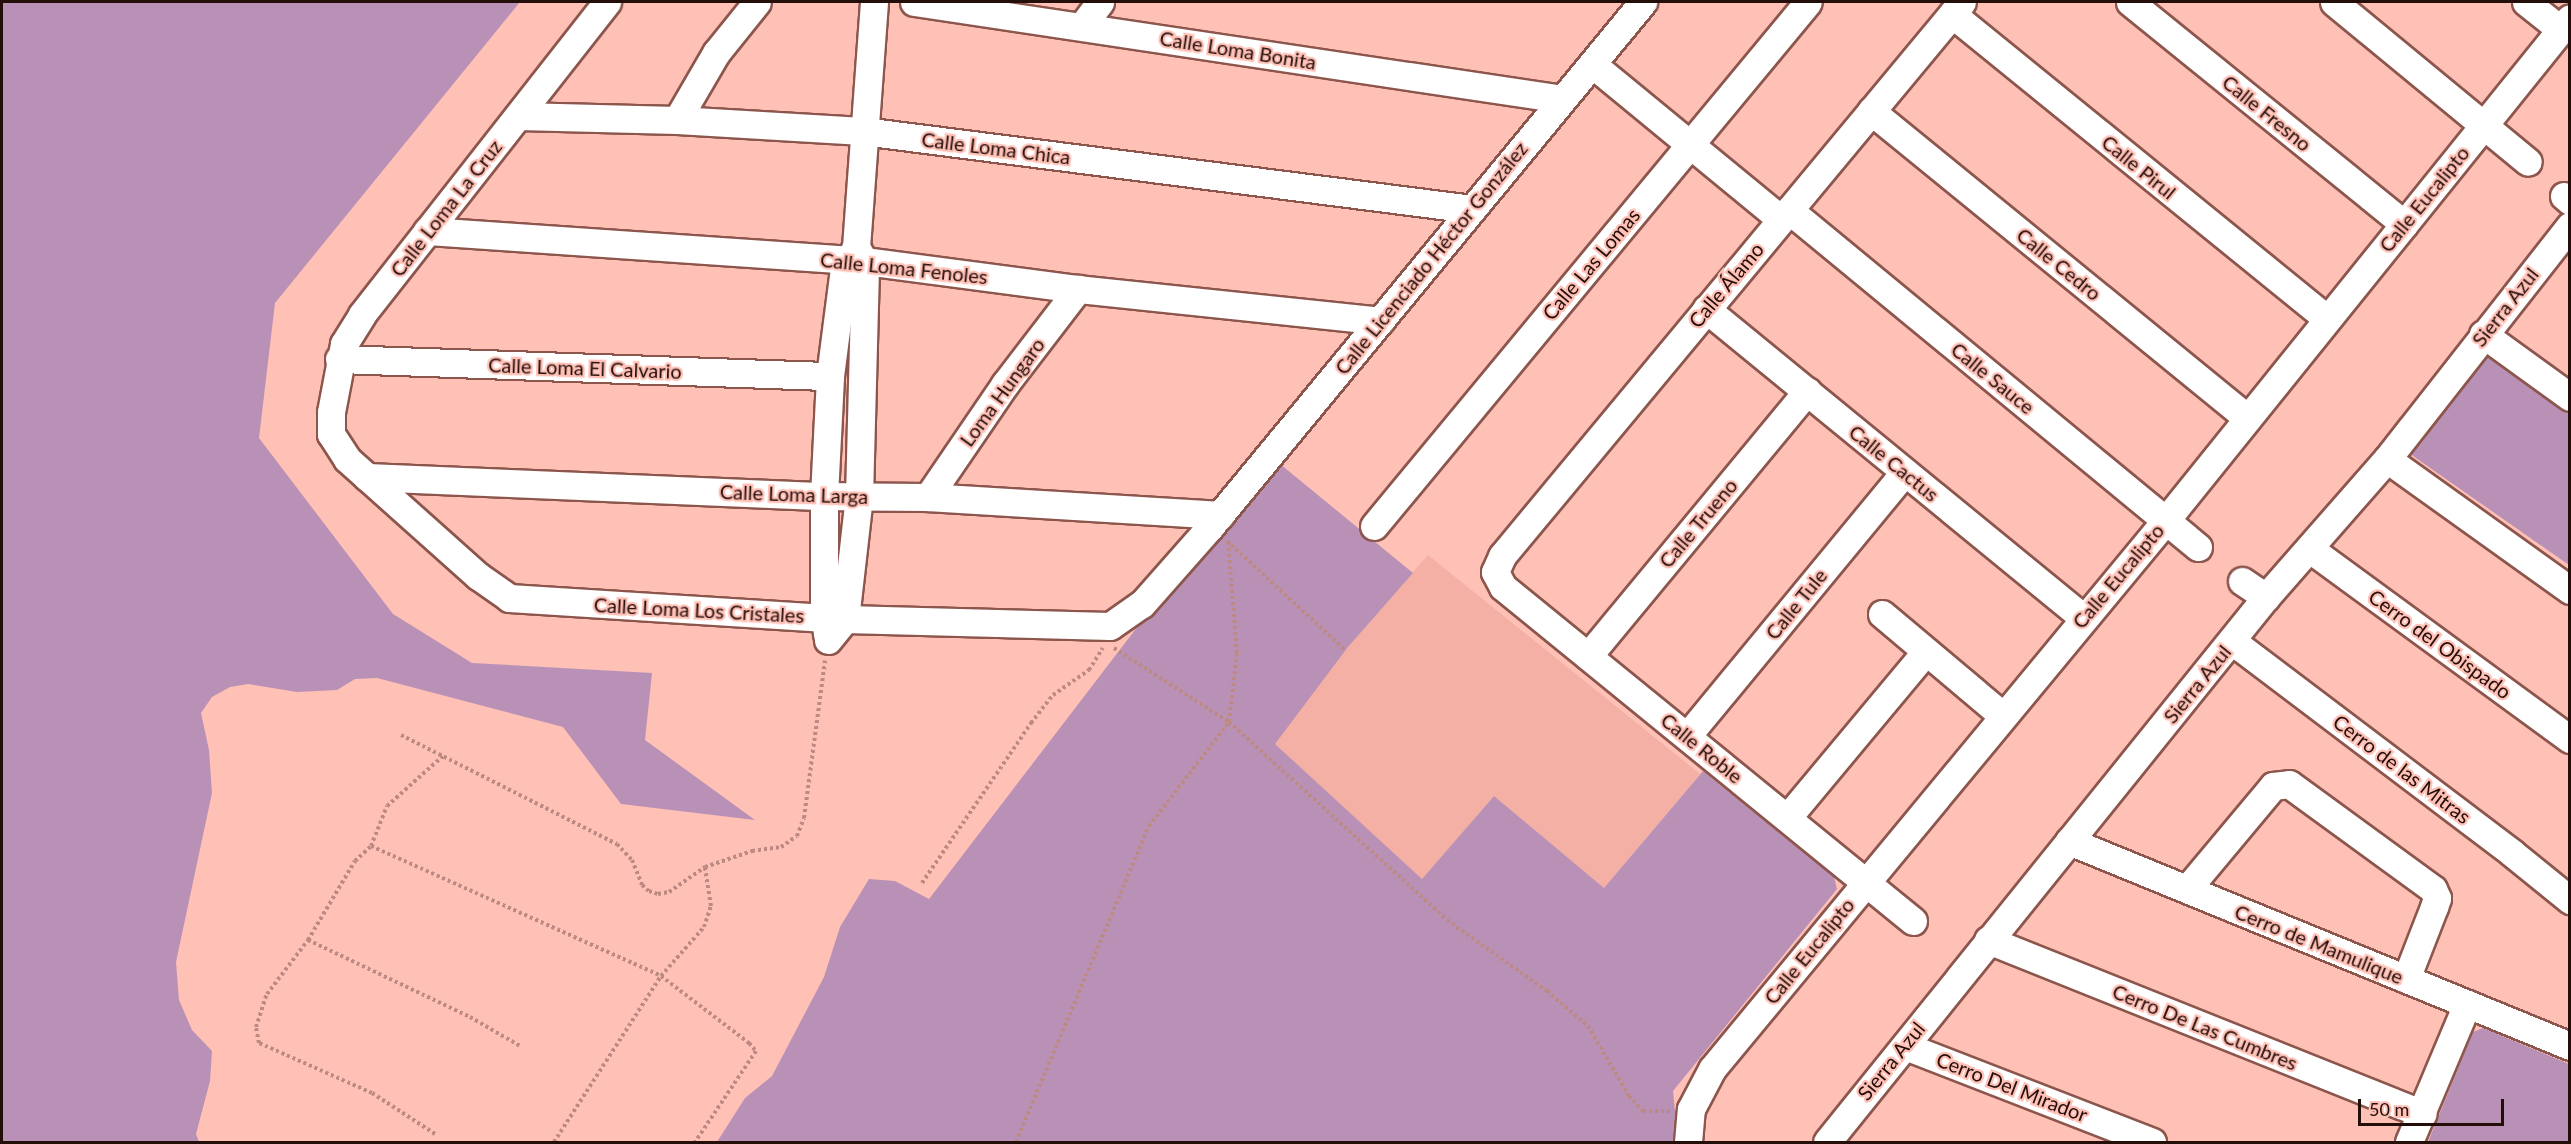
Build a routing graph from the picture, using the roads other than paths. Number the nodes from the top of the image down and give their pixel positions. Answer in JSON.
{"nodes":[{"id":1,"x":607,"y":2,"type":"edge"},
{"id":2,"x":757,"y":2,"type":"edge"},
{"id":3,"x":874,"y":2,"type":"edge"},
{"id":4,"x":914,"y":2,"type":"edge"},
{"id":5,"x":1100,"y":2,"type":"edge"},
{"id":6,"x":1643,"y":2,"type":"edge"},
{"id":7,"x":1808,"y":2,"type":"edge"},
{"id":8,"x":2130,"y":2,"type":"edge"},
{"id":9,"x":2334,"y":2,"type":"edge"},
{"id":10,"x":2526,"y":2,"type":"edge"},
{"id":11,"x":1957,"y":8,"type":"edge"},
{"id":12,"x":2565,"y":24,"type":"edge"},
{"id":13,"x":1082,"y":26,"type":"junction"},
{"id":14,"x":1592,"y":64,"type":"junction"},
{"id":15,"x":1562,"y":99,"type":"junction"},
{"id":16,"x":1871,"y":111,"type":"junction"},
{"id":17,"x":518,"y":116,"type":"junction"},
{"id":18,"x":677,"y":120,"type":"junction"},
{"id":19,"x":2484,"y":124,"type":"junction"},
{"id":20,"x":863,"y":131,"type":"junction"},
{"id":21,"x":1690,"y":144,"type":"junction"},
{"id":22,"x":2528,"y":162,"type":"dead end"},
{"id":23,"x":1472,"y":209,"type":"junction"},
{"id":24,"x":1785,"y":214,"type":"junction"},
{"id":25,"x":2404,"y":224,"type":"junction"},
{"id":26,"x":427,"y":231,"type":"junction"},
{"id":27,"x":2564,"y":242,"type":"edge"},
{"id":28,"x":855,"y":256,"type":"junction"},
{"id":29,"x":1078,"y":289,"type":"junction"},
{"id":30,"x":1706,"y":309,"type":"junction"},
{"id":31,"x":2326,"y":319,"type":"junction"},
{"id":32,"x":1380,"y":321,"type":"junction"},
{"id":33,"x":2483,"y":334,"type":"junction"},
{"id":34,"x":339,"y":359,"type":"junction"},
{"id":35,"x":830,"y":376,"type":"junction"},
{"id":36,"x":1807,"y":391,"type":"junction"},
{"id":37,"x":2570,"y":397,"type":"edge"},
{"id":38,"x":2248,"y":418,"type":"junction"},
{"id":39,"x":331,"y":434,"type":"joint"},
{"id":40,"x":2386,"y":459,"type":"junction"},
{"id":41,"x":1905,"y":472,"type":"junction"},
{"id":42,"x":367,"y":477,"type":"junction"},
{"id":43,"x":824,"y":496,"type":"junction"},
{"id":44,"x":859,"y":496,"type":"junction"},
{"id":45,"x":928,"y":497,"type":"junction"},
{"id":46,"x":2166,"y":520,"type":"junction"},
{"id":47,"x":1374,"y":526,"type":"dead end"},
{"id":48,"x":1219,"y":528,"type":"junction"},
{"id":49,"x":2198,"y":547,"type":"dead end"},
{"id":50,"x":2310,"y":549,"type":"junction"},
{"id":51,"x":1495,"y":572,"type":"joint"},
{"id":52,"x":2242,"y":581,"type":"dead end"},
{"id":53,"x":2570,"y":590,"type":"edge"},
{"id":54,"x":2266,"y":597,"type":"junction"},
{"id":55,"x":1882,"y":614,"type":"dead end"},
{"id":56,"x":1129,"y":615,"type":"joint"},
{"id":57,"x":2083,"y":618,"type":"junction"},
{"id":58,"x":833,"y":625,"type":"junction"},
{"id":59,"x":2232,"y":641,"type":"junction"},
{"id":60,"x":1926,"y":651,"type":"junction"},
{"id":61,"x":1588,"y":656,"type":"junction"},
{"id":62,"x":2002,"y":716,"type":"junction"},
{"id":63,"x":1687,"y":736,"type":"junction"},
{"id":64,"x":2570,"y":739,"type":"edge"},
{"id":65,"x":1787,"y":818,"type":"junction"},
{"id":66,"x":2069,"y":841,"type":"junction"},
{"id":67,"x":1866,"y":882,"type":"junction"},
{"id":68,"x":2187,"y":890,"type":"junction"},
{"id":69,"x":2570,"y":900,"type":"edge"},
{"id":70,"x":1913,"y":921,"type":"dead end"},
{"id":71,"x":1988,"y":940,"type":"junction"},
{"id":72,"x":2406,"y":979,"type":"junction"},
{"id":73,"x":2467,"y":1004,"type":"junction"},
{"id":74,"x":1905,"y":1046,"type":"junction"},
{"id":75,"x":2570,"y":1046,"type":"edge"},
{"id":76,"x":2422,"y":1114,"type":"junction"},
{"id":77,"x":1688,"y":1143,"type":"edge"},
{"id":78,"x":1827,"y":1143,"type":"edge"},
{"id":79,"x":2152,"y":1143,"type":"edge"},
{"id":80,"x":2409,"y":1143,"type":"edge"}],
"edges":[{"from":1,"to":17,"type":"street","name":"Calle Loma La Cruz"},
{"from":2,"to":18,"type":"street"},
{"from":3,"to":20,"type":"street"},
{"from":4,"to":13,"type":"street","name":"Calle Loma Bonita"},
{"from":5,"to":13,"type":"street"},
{"from":6,"to":14,"type":"street","name":"Calle Licenciado Héctor González"},
{"from":7,"to":21,"type":"street","name":"Calle Las Lomas"},
{"from":8,"to":25,"type":"street","name":"Calle Fresno"},
{"from":9,"to":19,"type":"street"},
{"from":10,"to":12,"type":"street"},
{"from":11,"to":16,"type":"street","name":"Calle Álamo"},
{"from":11,"to":31,"type":"street","name":"Calle Pirul"},
{"from":12,"to":19,"type":"street","name":"Calle Eucalipto"},
{"from":13,"to":15,"type":"street","name":"Calle Loma Bonita"},
{"from":14,"to":15,"type":"street","name":"Calle Licenciado Héctor González"},
{"from":14,"to":21,"type":"street","name":"Calle Sauce"},
{"from":15,"to":23,"type":"street","name":"Calle Licenciado Héctor González"},
{"from":16,"to":24,"type":"street","name":"Calle Álamo"},
{"from":16,"to":38,"type":"street","name":"Calle Cedro"},
{"from":17,"to":18,"type":"street","name":"Calle Loma Chica"},
{"from":17,"to":26,"type":"street","name":"Calle Loma La Cruz"},
{"from":18,"to":20,"type":"street","name":"Calle Loma Chica"},
{"from":19,"to":22,"type":"street"},
{"from":19,"to":25,"type":"street","name":"Calle Eucalipto"},
{"from":20,"to":23,"type":"street","name":"Calle Loma Chica"},
{"from":20,"to":28,"type":"street"},
{"from":21,"to":24,"type":"street","name":"Calle Sauce"},
{"from":21,"to":47,"type":"street","name":"Calle Las Lomas"},
{"from":23,"to":32,"type":"street","name":"Calle Licenciado Héctor González"},
{"from":24,"to":30,"type":"street","name":"Calle Álamo"},
{"from":24,"to":46,"type":"street","name":"Calle Sauce"},
{"from":25,"to":31,"type":"street","name":"Calle Eucalipto"},
{"from":26,"to":28,"type":"street","name":"Calle Loma Fenoles"},
{"from":26,"to":34,"type":"street","name":"Calle Loma La Cruz"},
{"from":27,"to":33,"type":"street","name":"Sierra Azul"},
{"from":28,"to":29,"type":"street","name":"Calle Loma Fenoles"},
{"from":28,"to":35,"type":"street"},
{"from":28,"to":44,"type":"street"},
{"from":29,"to":32,"type":"street","name":"Calle Loma Fenoles"},
{"from":29,"to":45,"type":"street","name":"Loma Hungaro"},
{"from":30,"to":36,"type":"street","name":"Calle Cactus"},
{"from":30,"to":51,"type":"street","name":"Calle Álamo"},
{"from":31,"to":38,"type":"street","name":"Calle Eucalipto"},
{"from":32,"to":48,"type":"street","name":"Calle Licenciado Héctor González"},
{"from":33,"to":37,"type":"street"},
{"from":33,"to":40,"type":"street","name":"Sierra Azul"},
{"from":34,"to":35,"type":"street","name":"Calle Loma El Calvario"},
{"from":34,"to":39,"type":"street","name":"Calle Loma La Cruz"},
{"from":35,"to":43,"type":"street"},
{"from":36,"to":41,"type":"street","name":"Calle Cactus"},
{"from":36,"to":61,"type":"street","name":"Calle Trueno"},
{"from":38,"to":46,"type":"street","name":"Calle Eucalipto"},
{"from":39,"to":42,"type":"street","name":"Calle Loma Los Cristales"},
{"from":40,"to":50,"type":"street","name":"Sierra Azul"},
{"from":40,"to":53,"type":"street"},
{"from":41,"to":57,"type":"street","name":"Calle Cactus"},
{"from":41,"to":63,"type":"street","name":"Calle Tule"},
{"from":42,"to":43,"type":"street","name":"Calle Loma Larga"},
{"from":42,"to":58,"type":"street","name":"Calle Loma Los Cristales"},
{"from":43,"to":44,"type":"street","name":"Calle Loma Larga"},
{"from":43,"to":58,"type":"street"},
{"from":44,"to":45,"type":"street","name":"Calle Loma Larga"},
{"from":44,"to":58,"type":"street"},
{"from":45,"to":48,"type":"street","name":"Calle Loma Larga"},
{"from":46,"to":49,"type":"street","name":"Calle Sauce"},
{"from":46,"to":57,"type":"street","name":"Calle Eucalipto"},
{"from":48,"to":56,"type":"street","name":"Calle Licenciado Héctor González"},
{"from":50,"to":54,"type":"street","name":"Sierra Azul"},
{"from":50,"to":64,"type":"street","name":"Cerro del Obispado"},
{"from":51,"to":61,"type":"street","name":"Calle Roble"},
{"from":52,"to":54,"type":"street"},
{"from":54,"to":59,"type":"street","name":"Sierra Azul"},
{"from":55,"to":60,"type":"street"},
{"from":56,"to":58,"type":"street","name":"Calle Loma Los Cristales"},
{"from":57,"to":62,"type":"street","name":"Calle Eucalipto"},
{"from":59,"to":66,"type":"street","name":"Sierra Azul"},
{"from":59,"to":69,"type":"street","name":"Cerro de las Mitras"},
{"from":60,"to":62,"type":"street"},
{"from":60,"to":65,"type":"street"},
{"from":61,"to":63,"type":"street","name":"Calle Roble"},
{"from":62,"to":67,"type":"street","name":"Calle Eucalipto"},
{"from":63,"to":65,"type":"street","name":"Calle Roble"},
{"from":65,"to":67,"type":"street","name":"Calle Roble"},
{"from":66,"to":68,"type":"street","name":"Cerro de Mamulique"},
{"from":66,"to":71,"type":"street","name":"Sierra Azul"},
{"from":67,"to":70,"type":"street","name":"Calle Roble"},
{"from":67,"to":77,"type":"street","name":"Calle Eucalipto"},
{"from":68,"to":72,"type":"street","name":"Cerro de Mamulique"},
{"from":68,"to":72,"type":"street"},
{"from":71,"to":74,"type":"street","name":"Sierra Azul"},
{"from":71,"to":76,"type":"street","name":"Cerro De Las Cumbres"},
{"from":72,"to":73,"type":"street","name":"Cerro de Mamulique"},
{"from":73,"to":75,"type":"street","name":"Cerro de Mamulique"},
{"from":73,"to":76,"type":"street"},
{"from":74,"to":78,"type":"street","name":"Sierra Azul"},
{"from":74,"to":79,"type":"street","name":"Cerro Del Mirador"},
{"from":76,"to":80,"type":"street"}]}
